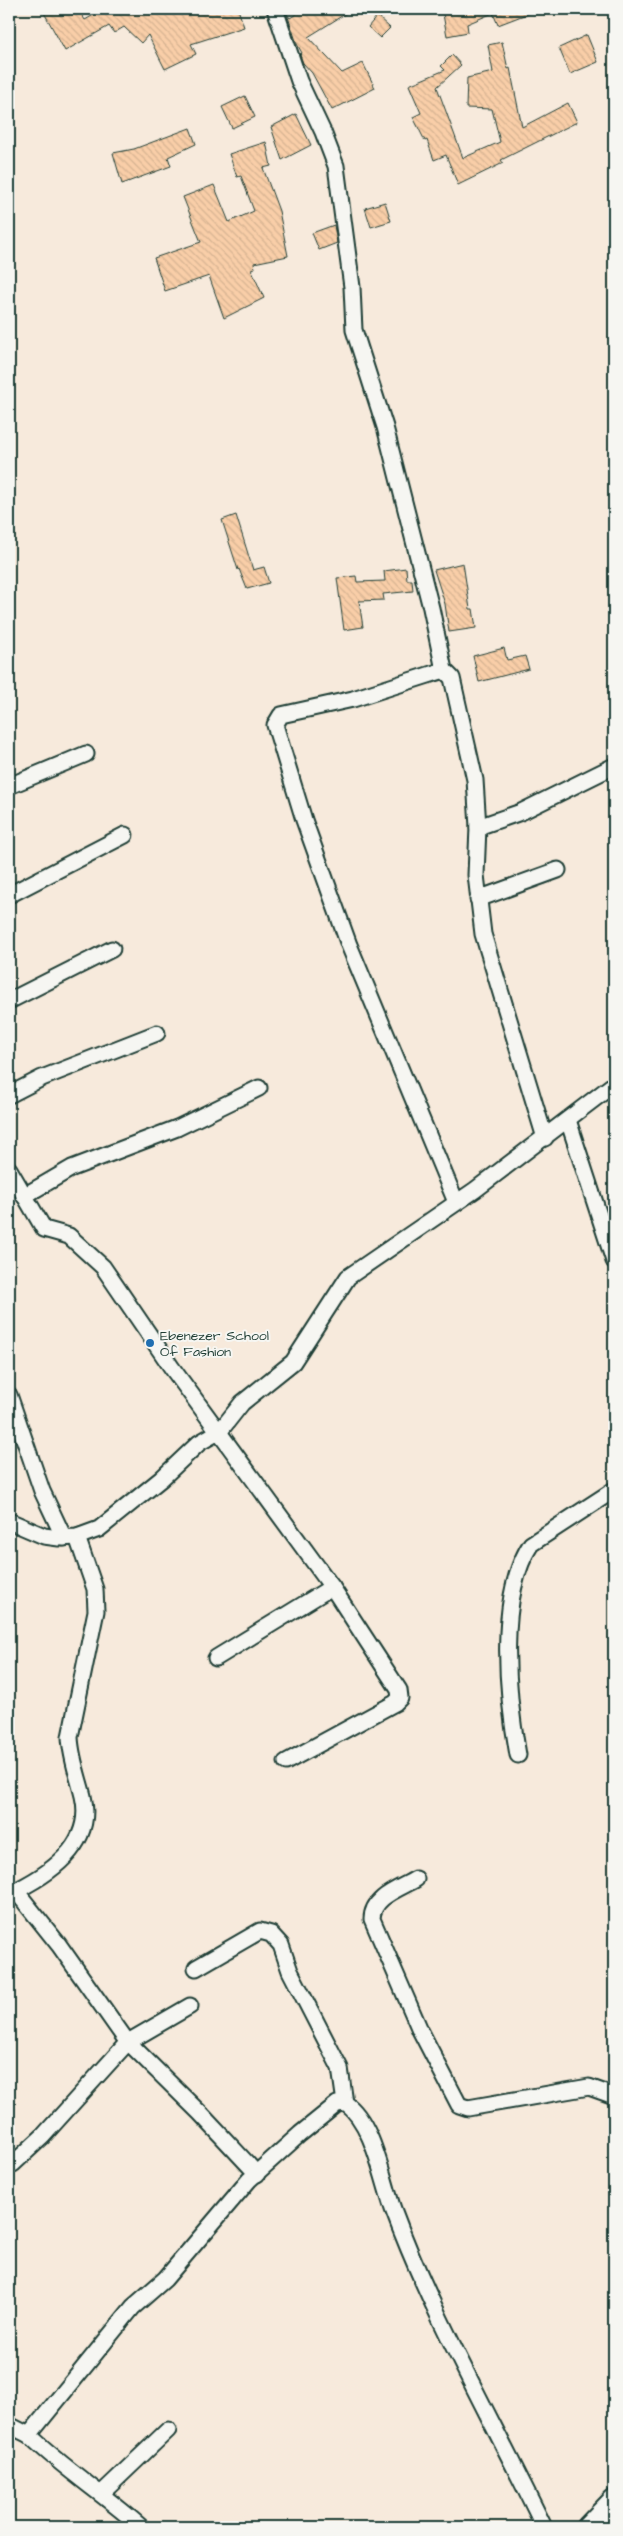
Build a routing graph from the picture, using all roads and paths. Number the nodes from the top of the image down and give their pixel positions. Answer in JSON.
{"nodes":[{"id":1,"x":275,"y":9,"type":"edge"},
{"id":2,"x":444,"y":670,"type":"junction"},
{"id":3,"x":86,"y":754,"type":"dead end"},
{"id":4,"x":614,"y":766,"type":"edge"},
{"id":5,"x":9,"y":786,"type":"edge"},
{"id":6,"x":478,"y":827,"type":"junction"},
{"id":7,"x":125,"y":834,"type":"dead end"},
{"id":8,"x":558,"y":870,"type":"dead end"},
{"id":9,"x":9,"y":895,"type":"edge"},
{"id":10,"x":478,"y":900,"type":"junction"},
{"id":11,"x":112,"y":949,"type":"dead end"},
{"id":12,"x":9,"y":1001,"type":"edge"},
{"id":13,"x":157,"y":1033,"type":"dead end"},
{"id":14,"x":614,"y":1084,"type":"edge"},
{"id":15,"x":259,"y":1088,"type":"dead end"},
{"id":16,"x":9,"y":1096,"type":"edge"},
{"id":17,"x":568,"y":1120,"type":"junction"},
{"id":18,"x":545,"y":1138,"type":"junction"},
{"id":19,"x":9,"y":1169,"type":"edge"},
{"id":20,"x":24,"y":1196,"type":"junction"},
{"id":21,"x":456,"y":1202,"type":"junction"},
{"id":22,"x":614,"y":1261,"type":"edge"},
{"id":23,"x":9,"y":1395,"type":"edge"},
{"id":24,"x":220,"y":1431,"type":"junction"},
{"id":25,"x":614,"y":1490,"type":"edge"},
{"id":26,"x":9,"y":1521,"type":"edge"},
{"id":27,"x":70,"y":1537,"type":"junction"},
{"id":28,"x":332,"y":1587,"type":"junction"},
{"id":29,"x":216,"y":1658,"type":"dead end"},
{"id":30,"x":518,"y":1755,"type":"dead end"},
{"id":31,"x":286,"y":1762,"type":"dead end"},
{"id":32,"x":416,"y":1880,"type":"dead end"},
{"id":33,"x":12,"y":1893,"type":"edge"},
{"id":34,"x":196,"y":1968,"type":"dead end"},
{"id":35,"x":190,"y":2006,"type":"dead end"},
{"id":36,"x":128,"y":2042,"type":"junction"},
{"id":37,"x":614,"y":2096,"type":"edge"},
{"id":38,"x":345,"y":2103,"type":"junction"},
{"id":39,"x":9,"y":2164,"type":"edge"},
{"id":40,"x":257,"y":2174,"type":"junction"},
{"id":41,"x":9,"y":2425,"type":"edge"},
{"id":42,"x":168,"y":2430,"type":"dead end"},
{"id":43,"x":29,"y":2435,"type":"junction"},
{"id":44,"x":102,"y":2493,"type":"junction"},
{"id":45,"x":614,"y":2500,"type":"edge"},
{"id":46,"x":141,"y":2527,"type":"edge"},
{"id":47,"x":544,"y":2527,"type":"edge"},
{"id":48,"x":588,"y":2527,"type":"edge"}],
"edges":[{"from":1,"to":2,"type":"street"},
{"from":2,"to":6,"type":"street"},
{"from":2,"to":21,"type":"street"},
{"from":3,"to":5,"type":"street"},
{"from":4,"to":6,"type":"street"},
{"from":6,"to":10,"type":"street"},
{"from":7,"to":9,"type":"street"},
{"from":8,"to":10,"type":"street"},
{"from":10,"to":18,"type":"street"},
{"from":11,"to":12,"type":"street"},
{"from":13,"to":16,"type":"street"},
{"from":14,"to":17,"type":"street"},
{"from":15,"to":20,"type":"street"},
{"from":17,"to":18,"type":"street"},
{"from":17,"to":22,"type":"street"},
{"from":18,"to":21,"type":"street"},
{"from":19,"to":20,"type":"street"},
{"from":20,"to":24,"type":"street"},
{"from":21,"to":24,"type":"street"},
{"from":23,"to":27,"type":"street"},
{"from":24,"to":27,"type":"street"},
{"from":24,"to":28,"type":"street"},
{"from":25,"to":30,"type":"street"},
{"from":26,"to":27,"type":"street"},
{"from":27,"to":33,"type":"street"},
{"from":28,"to":29,"type":"street"},
{"from":28,"to":31,"type":"street"},
{"from":32,"to":37,"type":"street"},
{"from":33,"to":36,"type":"street"},
{"from":34,"to":38,"type":"street"},
{"from":35,"to":36,"type":"street"},
{"from":36,"to":39,"type":"street"},
{"from":36,"to":40,"type":"street"},
{"from":38,"to":40,"type":"street"},
{"from":38,"to":47,"type":"street"},
{"from":40,"to":43,"type":"street"},
{"from":41,"to":43,"type":"street"},
{"from":42,"to":44,"type":"street"},
{"from":43,"to":44,"type":"street"},
{"from":44,"to":46,"type":"street"},
{"from":45,"to":48,"type":"street"}]}
